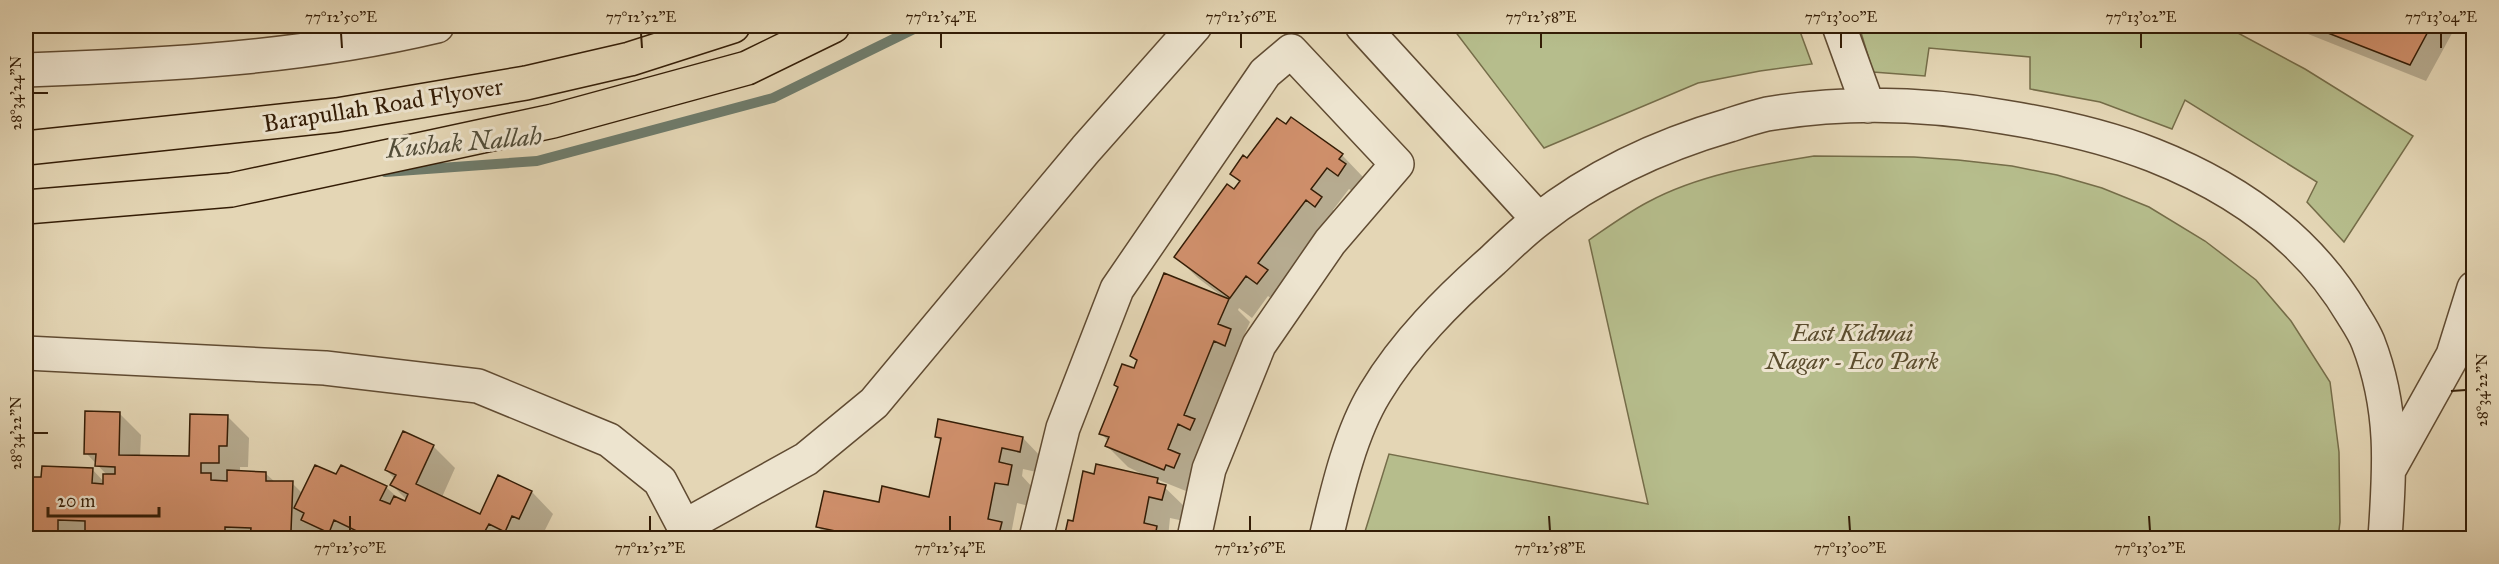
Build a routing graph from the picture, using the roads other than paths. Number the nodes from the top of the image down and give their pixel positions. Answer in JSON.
{"nodes":[{"id":1,"x":437,"y":26,"type":"edge"},
{"id":2,"x":733,"y":26,"type":"edge"},
{"id":3,"x":833,"y":26,"type":"edge"},
{"id":4,"x":1195,"y":26,"type":"edge"},
{"id":5,"x":1362,"y":26,"type":"edge"},
{"id":6,"x":1839,"y":26,"type":"edge"},
{"id":7,"x":337,"y":35,"type":"edge"},
{"id":8,"x":26,"y":70,"type":"edge"},
{"id":9,"x":1868,"y":106,"type":"junction"},
{"id":10,"x":26,"y":148,"type":"edge"},
{"id":11,"x":26,"y":207,"type":"edge"},
{"id":12,"x":1538,"y":219,"type":"junction"},
{"id":13,"x":2474,"y":288,"type":"edge"},
{"id":14,"x":26,"y":353,"type":"edge"},
{"id":15,"x":2390,"y":468,"type":"junction"},
{"id":16,"x":688,"y":532,"type":"edge"},
{"id":17,"x":1036,"y":538,"type":"edge"},
{"id":18,"x":1194,"y":538,"type":"edge"},
{"id":19,"x":1326,"y":538,"type":"edge"},
{"id":20,"x":2385,"y":538,"type":"edge"}],
"edges":[{"from":1,"to":7,"type":"street"},
{"from":2,"to":10,"type":"highway","name":"Barapullah Road Flyover"},
{"from":3,"to":11,"type":"highway","name":"Barapullah Road Flyover"},
{"from":4,"to":16,"type":"street"},
{"from":5,"to":12,"type":"street"},
{"from":6,"to":9,"type":"street"},
{"from":7,"to":8,"type":"street"},
{"from":9,"to":12,"type":"street"},
{"from":9,"to":15,"type":"street"},
{"from":12,"to":19,"type":"street"},
{"from":13,"to":15,"type":"street"},
{"from":14,"to":16,"type":"street"},
{"from":15,"to":20,"type":"street"},
{"from":17,"to":18,"type":"street"}]}
